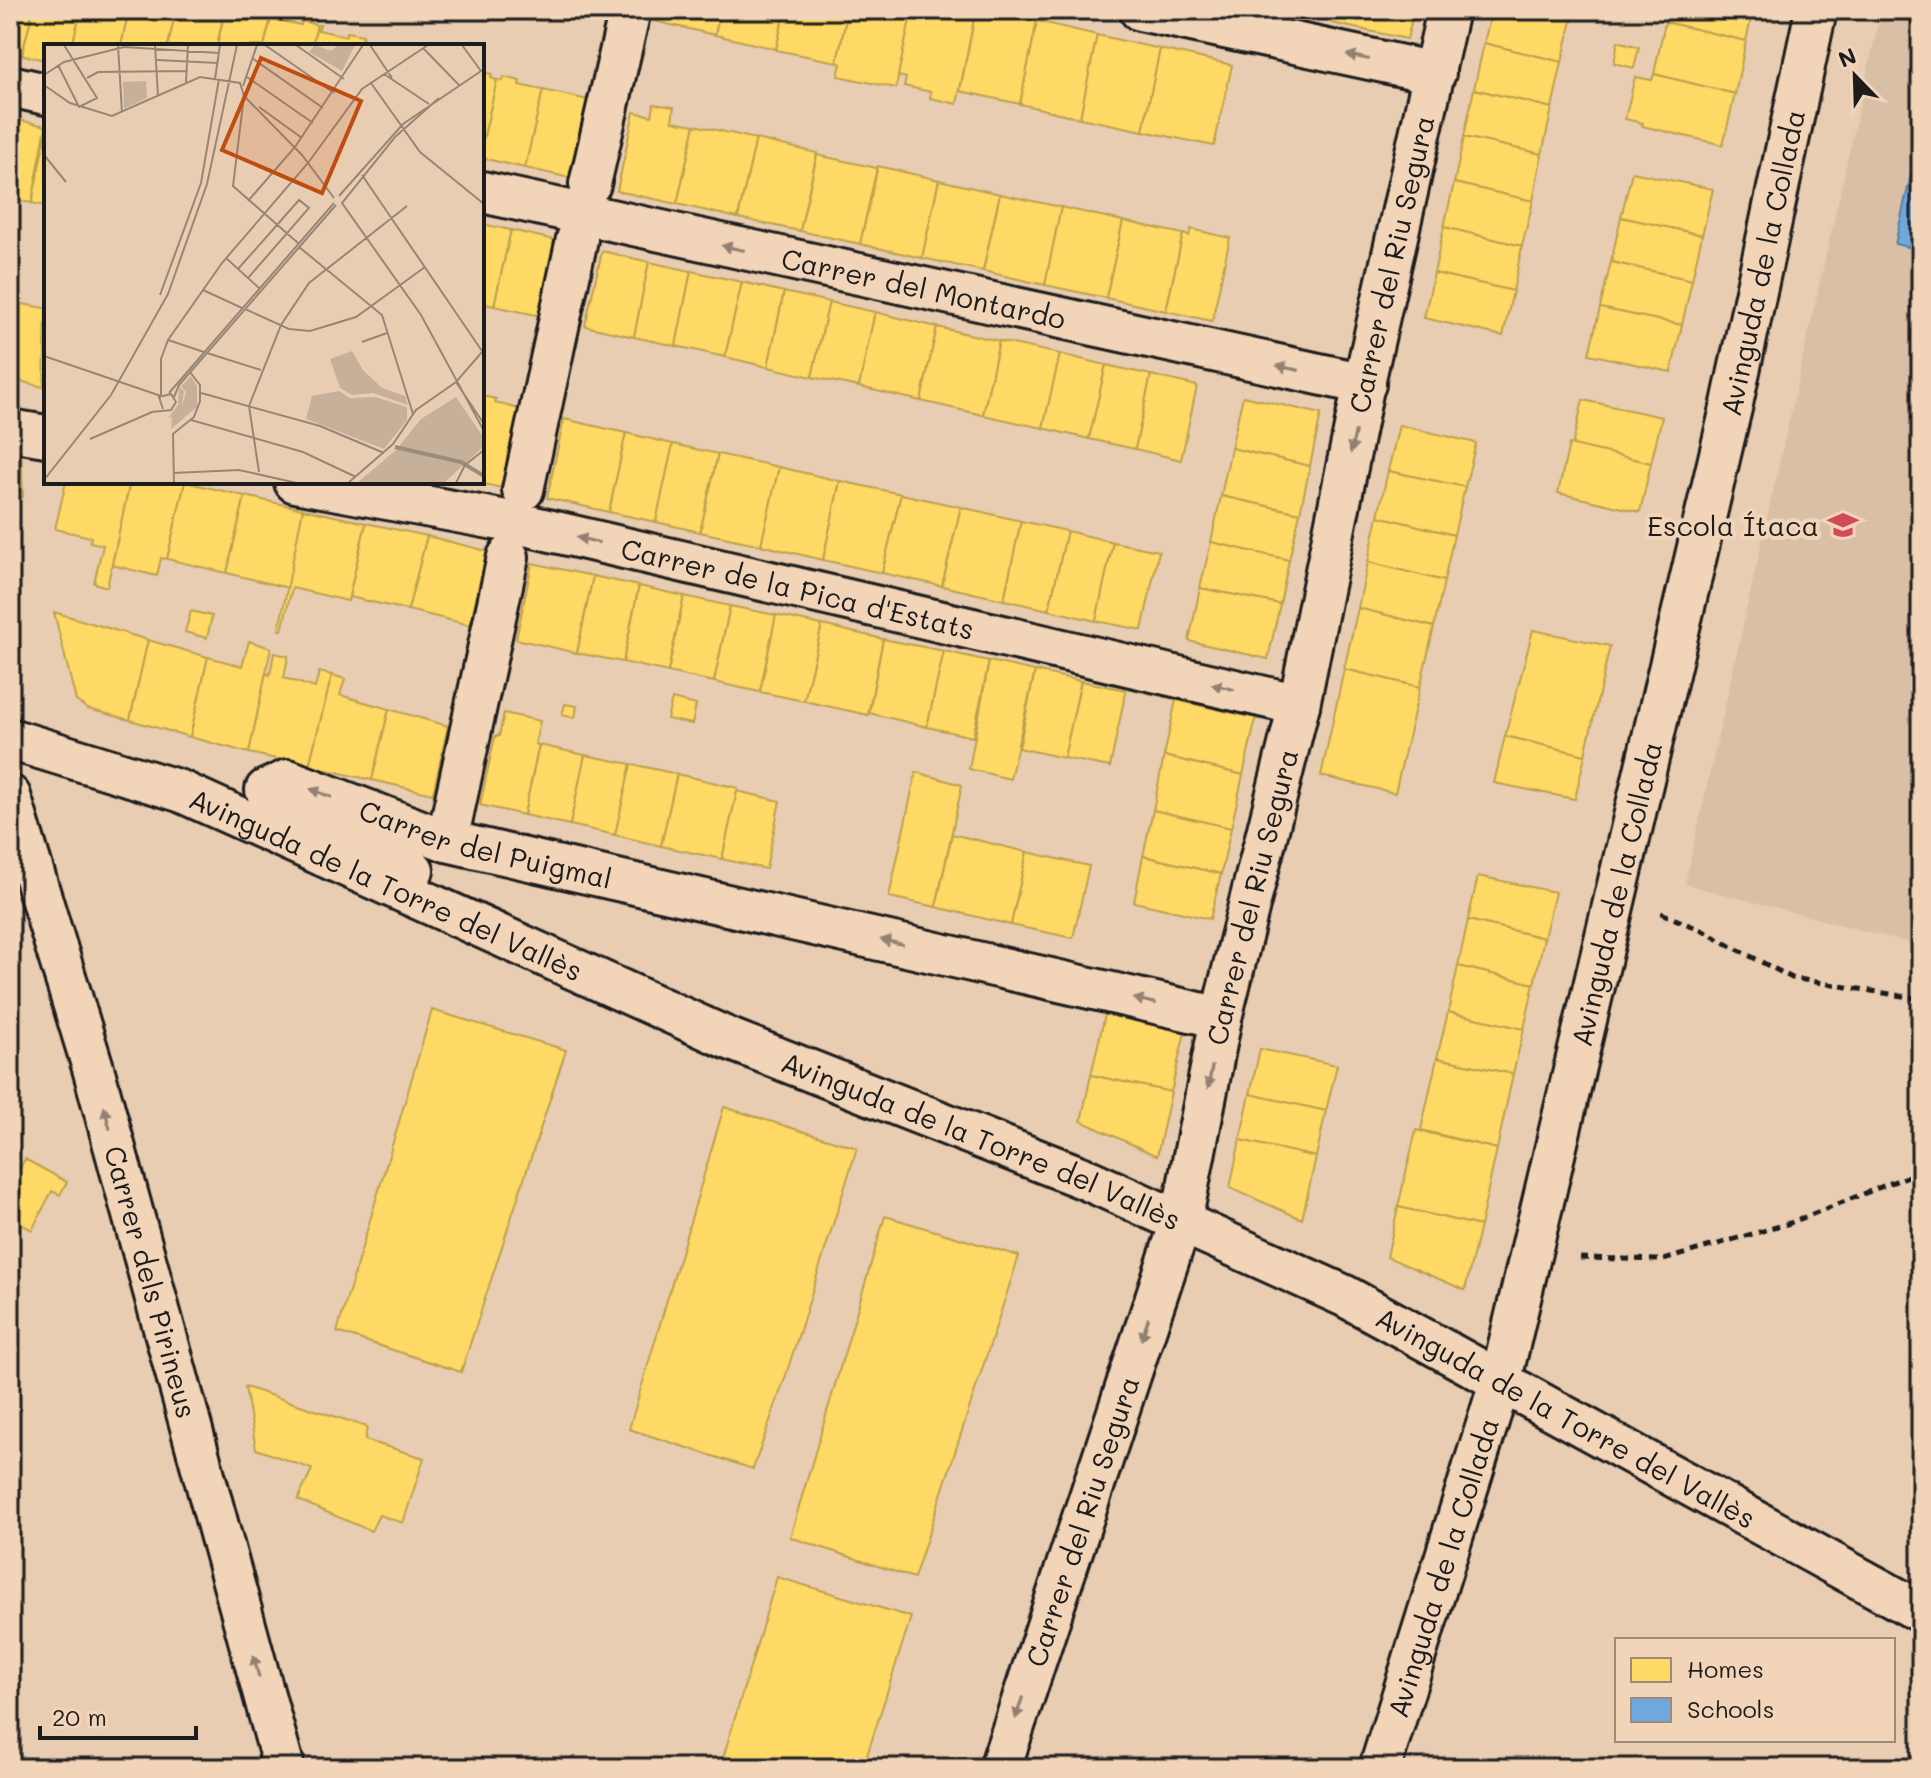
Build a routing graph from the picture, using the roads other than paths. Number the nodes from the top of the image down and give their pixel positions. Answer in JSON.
{"nodes":[{"id":1,"x":630,"y":10,"type":"edge"},
{"id":2,"x":1140,"y":10,"type":"edge"},
{"id":3,"x":1448,"y":10,"type":"edge"},
{"id":4,"x":1816,"y":10,"type":"edge"},
{"id":5,"x":1435,"y":73,"type":"junction"},
{"id":6,"x":10,"y":86,"type":"edge"},
{"id":7,"x":44,"y":94,"type":"edge"},
{"id":8,"x":590,"y":184,"type":"dead end"},
{"id":9,"x":484,"y":192,"type":"edge"},
{"id":10,"x":577,"y":239,"type":"dead end"},
{"id":11,"x":1365,"y":384,"type":"junction"},
{"id":12,"x":10,"y":430,"type":"edge"},
{"id":13,"x":44,"y":436,"type":"edge"},
{"id":14,"x":306,"y":484,"type":"edge"},
{"id":15,"x":523,"y":490,"type":"dead end"},
{"id":16,"x":508,"y":557,"type":"dead end"},
{"id":17,"x":1299,"y":705,"type":"junction"},
{"id":18,"x":10,"y":739,"type":"edge"},
{"id":19,"x":10,"y":796,"type":"edge"},
{"id":20,"x":447,"y":841,"type":"junction"},
{"id":21,"x":1221,"y":1018,"type":"junction"},
{"id":22,"x":727,"y":1038,"type":"junction"},
{"id":23,"x":1181,"y":1222,"type":"junction"},
{"id":24,"x":1500,"y":1383,"type":"junction"},
{"id":25,"x":1921,"y":1612,"type":"edge"},
{"id":26,"x":284,"y":1768,"type":"edge"},
{"id":27,"x":1000,"y":1768,"type":"edge"},
{"id":28,"x":1380,"y":1768,"type":"edge"}],
"edges":[{"from":1,"to":8,"type":"street"},
{"from":5,"to":2,"type":"street","one_way":true},
{"from":3,"to":5,"type":"street","name":"Carrer del Riu Segura"},
{"from":4,"to":24,"type":"street","name":"Avinguda de la Collada"},
{"from":5,"to":11,"type":"street","name":"Carrer del Riu Segura"},
{"from":6,"to":7,"type":"street"},
{"from":11,"to":9,"type":"street","name":"Carrer del Montardo","one_way":true},
{"from":10,"to":15,"type":"street"},
{"from":11,"to":17,"type":"street","name":"Carrer del Riu Segura","one_way":true},
{"from":12,"to":13,"type":"street"},
{"from":17,"to":14,"type":"street","name":"Carrer de la Pica d'Estats","one_way":true},
{"from":16,"to":20,"type":"street"},
{"from":17,"to":21,"type":"street","name":"Carrer del Riu Segura"},
{"from":18,"to":22,"type":"street","name":"Avinguda de la Torre del Vallès"},
{"from":26,"to":19,"type":"street","name":"Carrer dels Pirineus","one_way":true},
{"from":21,"to":20,"type":"street","name":"Carrer del Puigmal","one_way":true},
{"from":20,"to":22,"type":"street","name":"Carrer del Puigmal","one_way":true},
{"from":21,"to":23,"type":"street","name":"Carrer del Riu Segura","one_way":true},
{"from":22,"to":23,"type":"street","name":"Avinguda de la Torre del Vallès"},
{"from":23,"to":24,"type":"street","name":"Avinguda de la Torre del Vallès"},
{"from":23,"to":27,"type":"street","name":"Carrer del Riu Segura","one_way":true},
{"from":24,"to":25,"type":"street","name":"Avinguda de la Torre del Vallès"},
{"from":24,"to":28,"type":"street","name":"Avinguda de la Collada"}]}
